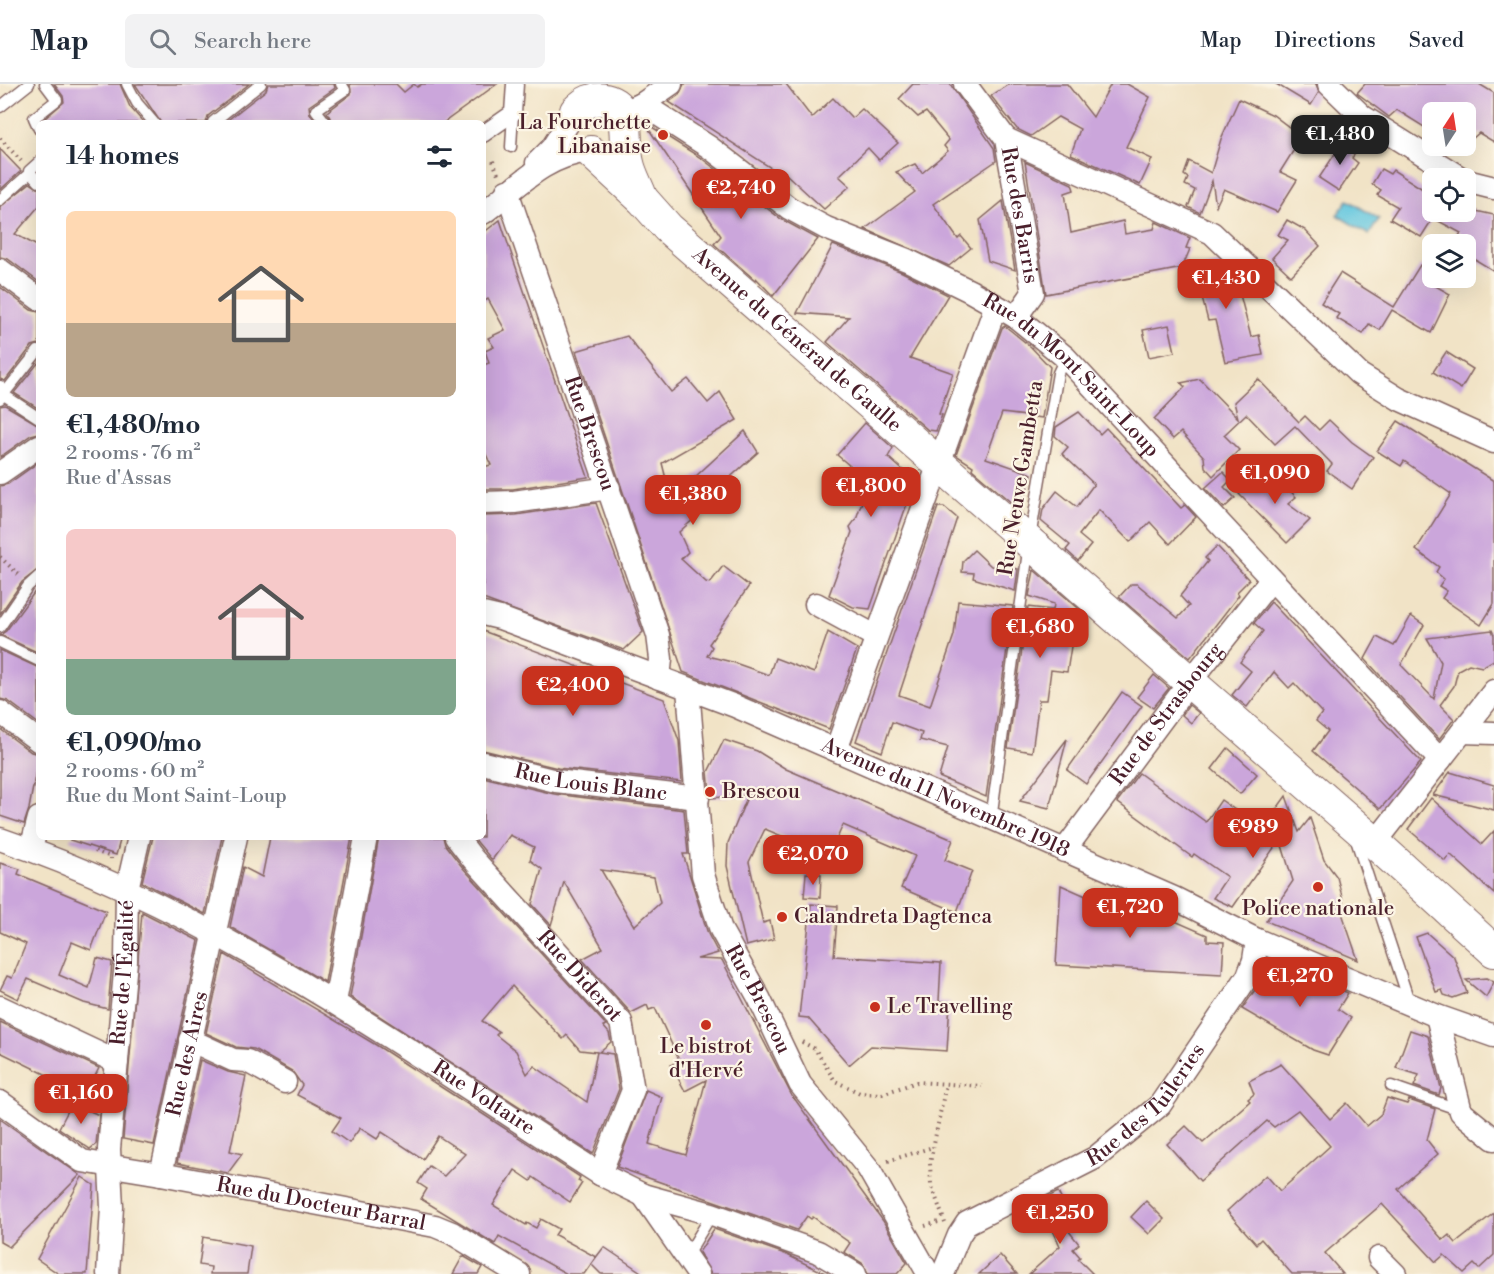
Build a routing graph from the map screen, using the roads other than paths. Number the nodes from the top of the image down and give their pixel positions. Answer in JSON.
{"nodes":[{"id":1,"x":29,"y":84,"type":"edge"},
{"id":2,"x":45,"y":84,"type":"edge"},
{"id":3,"x":128,"y":84,"type":"edge"},
{"id":4,"x":261,"y":84,"type":"edge"},
{"id":5,"x":515,"y":84,"type":"edge"},
{"id":6,"x":671,"y":84,"type":"edge"},
{"id":7,"x":965,"y":84,"type":"edge"},
{"id":8,"x":1329,"y":84,"type":"edge"},
{"id":9,"x":346,"y":86,"type":"edge"},
{"id":10,"x":579,"y":104,"type":"edge"},
{"id":11,"x":0,"y":107,"type":"edge"},
{"id":12,"x":624,"y":108,"type":"edge"},
{"id":13,"x":513,"y":113,"type":"junction"},
{"id":14,"x":151,"y":120,"type":"edge"},
{"id":15,"x":216,"y":120,"type":"edge"},
{"id":16,"x":324,"y":120,"type":"edge"},
{"id":17,"x":36,"y":122,"type":"edge"},
{"id":18,"x":486,"y":132,"type":"edge"},
{"id":19,"x":1006,"y":139,"type":"junction"},
{"id":20,"x":511,"y":147,"type":"dead end"},
{"id":21,"x":590,"y":152,"type":"junction"},
{"id":22,"x":36,"y":165,"type":"edge"},
{"id":23,"x":1445,"y":168,"type":"edge"},
{"id":24,"x":30,"y":171,"type":"junction"},
{"id":25,"x":36,"y":178,"type":"edge"},
{"id":26,"x":1476,"y":184,"type":"edge"},
{"id":27,"x":514,"y":185,"type":"junction"},
{"id":28,"x":1494,"y":188,"type":"edge"},
{"id":29,"x":0,"y":200,"type":"edge"},
{"id":30,"x":643,"y":200,"type":"junction"},
{"id":31,"x":486,"y":210,"type":"edge"},
{"id":32,"x":0,"y":270,"type":"edge"},
{"id":33,"x":36,"y":297,"type":"edge"},
{"id":34,"x":995,"y":308,"type":"junction"},
{"id":35,"x":1016,"y":317,"type":"junction"},
{"id":36,"x":36,"y":353,"type":"edge"},
{"id":37,"x":1065,"y":357,"type":"junction"},
{"id":38,"x":1,"y":393,"type":"edge"},
{"id":39,"x":36,"y":415,"type":"edge"},
{"id":40,"x":1494,"y":442,"type":"edge"},
{"id":41,"x":36,"y":448,"type":"edge"},
{"id":42,"x":938,"y":465,"type":"junction"},
{"id":43,"x":0,"y":472,"type":"edge"},
{"id":44,"x":609,"y":488,"type":"junction"},
{"id":45,"x":486,"y":503,"type":"edge"},
{"id":46,"x":1029,"y":544,"type":"junction"},
{"id":47,"x":36,"y":579,"type":"edge"},
{"id":48,"x":1271,"y":580,"type":"junction"},
{"id":49,"x":816,"y":604,"type":"dead end"},
{"id":50,"x":486,"y":615,"type":"edge"},
{"id":51,"x":0,"y":627,"type":"edge"},
{"id":52,"x":875,"y":636,"type":"junction"},
{"id":53,"x":0,"y":642,"type":"edge"},
{"id":54,"x":36,"y":660,"type":"edge"},
{"id":55,"x":659,"y":678,"type":"junction"},
{"id":56,"x":1189,"y":683,"type":"junction"},
{"id":57,"x":688,"y":688,"type":"junction"},
{"id":58,"x":1494,"y":691,"type":"edge"},
{"id":59,"x":0,"y":712,"type":"edge"},
{"id":60,"x":1462,"y":732,"type":"junction"},
{"id":61,"x":1494,"y":733,"type":"edge"},
{"id":62,"x":36,"y":739,"type":"edge"},
{"id":63,"x":836,"y":750,"type":"junction"},
{"id":64,"x":1440,"y":760,"type":"junction"},
{"id":65,"x":486,"y":765,"type":"edge"},
{"id":66,"x":698,"y":798,"type":"junction"},
{"id":67,"x":991,"y":820,"type":"junction"},
{"id":68,"x":1350,"y":822,"type":"junction"},
{"id":69,"x":36,"y":830,"type":"edge"},
{"id":70,"x":0,"y":839,"type":"edge"},
{"id":71,"x":139,"y":840,"type":"edge"},
{"id":72,"x":235,"y":840,"type":"edge"},
{"id":73,"x":365,"y":840,"type":"edge"},
{"id":74,"x":458,"y":840,"type":"edge"},
{"id":75,"x":1375,"y":843,"type":"junction"},
{"id":76,"x":31,"y":849,"type":"junction"},
{"id":77,"x":1064,"y":851,"type":"junction"},
{"id":78,"x":127,"y":889,"type":"junction"},
{"id":79,"x":215,"y":934,"type":"junction"},
{"id":80,"x":1257,"y":940,"type":"junction"},
{"id":81,"x":1494,"y":951,"type":"edge"},
{"id":82,"x":335,"y":1002,"type":"junction"},
{"id":83,"x":1410,"y":1004,"type":"junction"},
{"id":84,"x":0,"y":1007,"type":"edge"},
{"id":85,"x":1437,"y":1016,"type":"junction"},
{"id":86,"x":1492,"y":1033,"type":"edge"},
{"id":87,"x":190,"y":1040,"type":"junction"},
{"id":88,"x":117,"y":1062,"type":"junction"},
{"id":89,"x":285,"y":1082,"type":"dead end"},
{"id":90,"x":1390,"y":1086,"type":"dead end"},
{"id":91,"x":0,"y":1102,"type":"edge"},
{"id":92,"x":1461,"y":1110,"type":"junction"},
{"id":93,"x":1494,"y":1139,"type":"edge"},
{"id":94,"x":110,"y":1167,"type":"junction"},
{"id":95,"x":161,"y":1174,"type":"junction"},
{"id":96,"x":600,"y":1174,"type":"junction"},
{"id":97,"x":643,"y":1195,"type":"junction"},
{"id":98,"x":712,"y":1214,"type":"junction"},
{"id":99,"x":1379,"y":1258,"type":"dead end"},
{"id":100,"x":692,"y":1266,"type":"edge"},
{"id":101,"x":108,"y":1274,"type":"edge"},
{"id":102,"x":519,"y":1274,"type":"edge"},
{"id":103,"x":855,"y":1274,"type":"edge"},
{"id":104,"x":927,"y":1274,"type":"edge"},
{"id":105,"x":936,"y":1274,"type":"edge"},
{"id":106,"x":943,"y":1274,"type":"edge"},
{"id":107,"x":1395,"y":1274,"type":"edge"}],
"edges":[{"from":1,"to":11,"type":"lane"},
{"from":2,"to":17,"type":"lane"},
{"from":3,"to":14,"type":"lane"},
{"from":4,"to":15,"type":"lane"},
{"from":5,"to":13,"type":"street"},
{"from":6,"to":12,"type":"street"},
{"from":7,"to":19,"type":"street","name":"Rue des Barris"},
{"from":8,"to":23,"type":"street"},
{"from":9,"to":16,"type":"lane"},
{"from":10,"to":12,"type":"main road"},
{"from":10,"to":21,"type":"main road"},
{"from":10,"to":27,"type":"street"},
{"from":12,"to":21,"type":"main road"},
{"from":12,"to":30,"type":"main road","name":"Avenue du Général de Gaulle"},
{"from":12,"to":34,"type":"street","name":"Rue du Mont Saint-Loup"},
{"from":13,"to":18,"type":"street"},
{"from":13,"to":20,"type":"lane"},
{"from":19,"to":35,"type":"street","name":"Rue des Barris"},
{"from":19,"to":40,"type":"street"},
{"from":21,"to":27,"type":"street"},
{"from":21,"to":30,"type":"main road","name":"Avenue du Général de Gaulle"},
{"from":22,"to":24,"type":"lane"},
{"from":24,"to":25,"type":"lane"},
{"from":24,"to":29,"type":"lane"},
{"from":26,"to":28,"type":"street"},
{"from":27,"to":31,"type":"street"},
{"from":27,"to":44,"type":"street","name":"Rue Brescou"},
{"from":30,"to":42,"type":"main road","name":"Avenue du Général de Gaulle"},
{"from":32,"to":33,"type":"street"},
{"from":34,"to":35,"type":"street","name":"Rue du Mont Saint-Loup"},
{"from":34,"to":42,"type":"street"},
{"from":35,"to":37,"type":"street","name":"Rue du Mont Saint-Loup"},
{"from":36,"to":38,"type":"lane"},
{"from":37,"to":46,"type":"lane","name":"Rue Neuve Gambetta"},
{"from":37,"to":48,"type":"street","name":"Rue du Mont Saint-Loup"},
{"from":38,"to":39,"type":"lane"},
{"from":41,"to":43,"type":"street"},
{"from":42,"to":46,"type":"main road","name":"Avenue du Général de Gaulle"},
{"from":42,"to":52,"type":"street"},
{"from":44,"to":45,"type":"street"},
{"from":44,"to":55,"type":"street","name":"Rue Brescou"},
{"from":46,"to":56,"type":"main road","name":"Avenue du Général de Gaulle"},
{"from":46,"to":67,"type":"lane","name":"Rue Neuve Gambetta"},
{"from":47,"to":51,"type":"lane"},
{"from":48,"to":56,"type":"street","name":"Rue de Strasbourg"},
{"from":48,"to":64,"type":"street","name":"Rue du Mont Saint-Loup"},
{"from":49,"to":52,"type":"street"},
{"from":50,"to":55,"type":"street","name":"Avenue du 11 Novembre 1918"},
{"from":52,"to":63,"type":"street"},
{"from":53,"to":54,"type":"lane"},
{"from":55,"to":57,"type":"street","name":"Avenue du 11 Novembre 1918"},
{"from":56,"to":68,"type":"main road","name":"Avenue du Général de Gaulle"},
{"from":56,"to":77,"type":"street","name":"Rue de Strasbourg"},
{"from":57,"to":63,"type":"street","name":"Avenue du 11 Novembre 1918"},
{"from":57,"to":66,"type":"street","name":"Rue Brescou"},
{"from":58,"to":60,"type":"street"},
{"from":59,"to":62,"type":"street"},
{"from":60,"to":61,"type":"street"},
{"from":60,"to":64,"type":"street"},
{"from":63,"to":67,"type":"street","name":"Avenue du 11 Novembre 1918"},
{"from":64,"to":75,"type":"street"},
{"from":65,"to":66,"type":"street","name":"Rue Louis Blanc"},
{"from":66,"to":104,"type":"street","name":"Rue Brescou"},
{"from":67,"to":77,"type":"street","name":"Avenue du 11 Novembre 1918"},
{"from":68,"to":75,"type":"main road","name":"Avenue du Général de Gaulle"},
{"from":68,"to":83,"type":"lane"},
{"from":69,"to":76,"type":"street"},
{"from":70,"to":76,"type":"street","name":"Rue Voltaire"},
{"from":71,"to":78,"type":"street","name":"Rue de l'Égalité"},
{"from":72,"to":79,"type":"street","name":"Rue des Aires"},
{"from":73,"to":82,"type":"street"},
{"from":74,"to":96,"type":"street","name":"Rue Diderot"},
{"from":75,"to":81,"type":"main road","name":"Avenue du Général de Gaulle"},
{"from":76,"to":78,"type":"street","name":"Rue Voltaire"},
{"from":77,"to":80,"type":"street","name":"Avenue du 11 Novembre 1918"},
{"from":78,"to":79,"type":"street","name":"Rue Voltaire"},
{"from":78,"to":88,"type":"street","name":"Rue de l'Égalité"},
{"from":79,"to":82,"type":"street","name":"Rue Voltaire"},
{"from":79,"to":87,"type":"street","name":"Rue des Aires"},
{"from":80,"to":83,"type":"street","name":"Avenue du 11 Novembre 1918"},
{"from":80,"to":106,"type":"street","name":"Rue des Tuileries"},
{"from":82,"to":96,"type":"street","name":"Rue Voltaire"},
{"from":83,"to":85,"type":"street","name":"Avenue du 11 Novembre 1918"},
{"from":84,"to":88,"type":"street"},
{"from":85,"to":86,"type":"street","name":"Avenue du 11 Novembre 1918"},
{"from":85,"to":92,"type":"street"},
{"from":87,"to":89,"type":"street"},
{"from":87,"to":95,"type":"street","name":"Rue des Aires"},
{"from":88,"to":94,"type":"street","name":"Rue de l'Égalité"},
{"from":90,"to":92,"type":"lane"},
{"from":91,"to":94,"type":"street","name":"Rue du Docteur Barral"},
{"from":92,"to":93,"type":"street"},
{"from":94,"to":95,"type":"street","name":"Rue du Docteur Barral"},
{"from":94,"to":101,"type":"street","name":"Rue de l'Égalité"},
{"from":95,"to":102,"type":"street","name":"Rue du Docteur Barral"},
{"from":96,"to":97,"type":"street","name":"Rue Voltaire"},
{"from":97,"to":98,"type":"street","name":"Rue Voltaire"},
{"from":97,"to":100,"type":"street"},
{"from":98,"to":100,"type":"lane"},
{"from":98,"to":103,"type":"street","name":"Rue Voltaire"},
{"from":99,"to":107,"type":"street"},
{"from":104,"to":105,"type":"street"}]}
